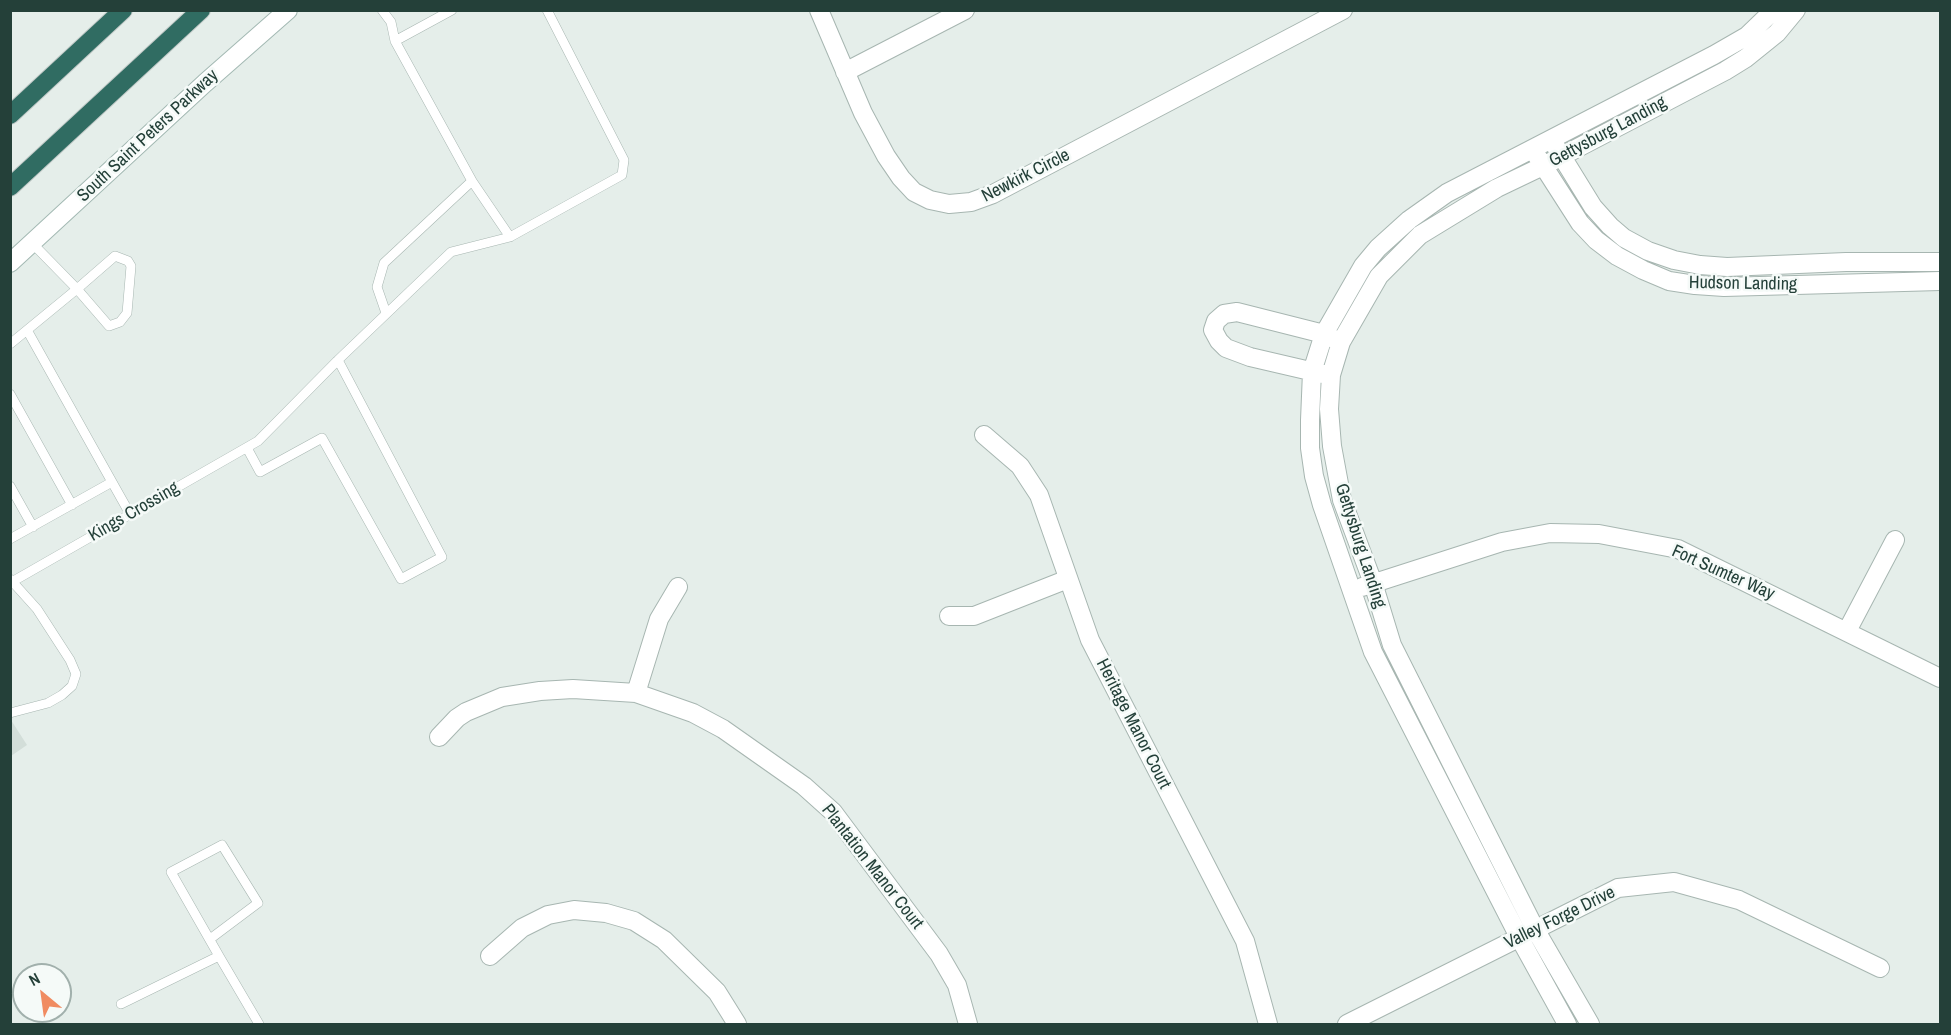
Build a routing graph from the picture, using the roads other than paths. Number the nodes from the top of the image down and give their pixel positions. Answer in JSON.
{"nodes":[{"id":1,"x":123,"y":10,"type":"edge"},
{"id":2,"x":201,"y":10,"type":"edge"},
{"id":3,"x":288,"y":10,"type":"edge"},
{"id":4,"x":382,"y":10,"type":"edge"},
{"id":5,"x":452,"y":10,"type":"edge"},
{"id":6,"x":547,"y":10,"type":"edge"},
{"id":7,"x":819,"y":10,"type":"edge"},
{"id":8,"x":965,"y":10,"type":"edge"},
{"id":9,"x":1343,"y":10,"type":"edge"},
{"id":10,"x":1774,"y":10,"type":"edge"},
{"id":11,"x":1796,"y":10,"type":"edge"},
{"id":12,"x":395,"y":41,"type":"junction"},
{"id":13,"x":845,"y":72,"type":"junction"},
{"id":14,"x":10,"y":115,"type":"edge"},
{"id":15,"x":1550,"y":139,"type":"junction"},
{"id":16,"x":1533,"y":149,"type":"junction"},
{"id":17,"x":1561,"y":155,"type":"junction"},
{"id":18,"x":1543,"y":166,"type":"junction"},
{"id":19,"x":472,"y":181,"type":"junction"},
{"id":20,"x":10,"y":187,"type":"edge"},
{"id":21,"x":510,"y":237,"type":"junction"},
{"id":22,"x":32,"y":243,"type":"junction"},
{"id":23,"x":1941,"y":262,"type":"edge"},
{"id":24,"x":10,"y":264,"type":"edge"},
{"id":25,"x":1941,"y":281,"type":"edge"},
{"id":26,"x":77,"y":289,"type":"junction"},
{"id":27,"x":386,"y":313,"type":"junction"},
{"id":28,"x":27,"y":330,"type":"junction"},
{"id":29,"x":1323,"y":334,"type":"junction"},
{"id":30,"x":1341,"y":342,"type":"junction"},
{"id":31,"x":10,"y":344,"type":"edge"},
{"id":32,"x":338,"y":360,"type":"junction"},
{"id":33,"x":1312,"y":372,"type":"junction"},
{"id":34,"x":1331,"y":375,"type":"junction"},
{"id":35,"x":10,"y":394,"type":"edge"},
{"id":36,"x":984,"y":435,"type":"dead end"},
{"id":37,"x":247,"y":448,"type":"junction"},
{"id":38,"x":112,"y":482,"type":"junction"},
{"id":39,"x":10,"y":486,"type":"edge"},
{"id":40,"x":72,"y":505,"type":"junction"},
{"id":41,"x":130,"y":514,"type":"junction"},
{"id":42,"x":33,"y":526,"type":"junction"},
{"id":43,"x":10,"y":539,"type":"edge"},
{"id":44,"x":1895,"y":540,"type":"dead end"},
{"id":45,"x":1068,"y":579,"type":"junction"},
{"id":46,"x":11,"y":581,"type":"edge"},
{"id":47,"x":1373,"y":583,"type":"junction"},
{"id":48,"x":678,"y":587,"type":"dead end"},
{"id":49,"x":1352,"y":591,"type":"junction"},
{"id":50,"x":949,"y":616,"type":"dead end"},
{"id":51,"x":1847,"y":631,"type":"junction"},
{"id":52,"x":1941,"y":678,"type":"edge"},
{"id":53,"x":636,"y":693,"type":"junction"},
{"id":54,"x":10,"y":713,"type":"edge"},
{"id":55,"x":439,"y":737,"type":"dead end"},
{"id":56,"x":1527,"y":933,"type":"junction"},
{"id":57,"x":210,"y":939,"type":"junction"},
{"id":58,"x":219,"y":956,"type":"junction"},
{"id":59,"x":490,"y":956,"type":"dead end"},
{"id":60,"x":1880,"y":968,"type":"dead end"},
{"id":61,"x":121,"y":1004,"type":"dead end"},
{"id":62,"x":259,"y":1024,"type":"edge"},
{"id":63,"x":737,"y":1024,"type":"edge"},
{"id":64,"x":968,"y":1024,"type":"edge"},
{"id":65,"x":1268,"y":1024,"type":"edge"},
{"id":66,"x":1347,"y":1024,"type":"edge"},
{"id":67,"x":1567,"y":1024,"type":"edge"},
{"id":68,"x":1590,"y":1024,"type":"edge"}],
"edges":[{"from":1,"to":14,"type":"highway"},
{"from":2,"to":20,"type":"highway"},
{"from":3,"to":22,"type":"street","name":"South Saint Peters Parkway"},
{"from":4,"to":12,"type":"lane"},
{"from":5,"to":12,"type":"lane"},
{"from":6,"to":21,"type":"lane","name":"Kings Crossing"},
{"from":7,"to":13,"type":"street","name":"Newkirk Circle"},
{"from":8,"to":13,"type":"street"},
{"from":9,"to":13,"type":"street","name":"Newkirk Circle"},
{"from":10,"to":15,"type":"street","name":"Gettysburg Landing"},
{"from":11,"to":17,"type":"street","name":"Gettysburg Landing"},
{"from":12,"to":19,"type":"lane"},
{"from":15,"to":16,"type":"street","name":"Gettysburg Landing"},
{"from":15,"to":17,"type":"street","name":"Hudson Landing"},
{"from":16,"to":18,"type":"street","name":"Hudson Landing"},
{"from":16,"to":29,"type":"street","name":"Gettysburg Landing"},
{"from":17,"to":18,"type":"street","name":"Gettysburg Landing"},
{"from":17,"to":23,"type":"street","name":"Hudson Landing"},
{"from":18,"to":25,"type":"street","name":"Hudson Landing"},
{"from":18,"to":30,"type":"street","name":"Gettysburg Landing"},
{"from":19,"to":21,"type":"lane"},
{"from":19,"to":27,"type":"lane"},
{"from":21,"to":27,"type":"lane","name":"Kings Crossing"},
{"from":22,"to":24,"type":"street","name":"South Saint Peters Parkway"},
{"from":22,"to":26,"type":"lane"},
{"from":26,"to":26,"type":"lane"},
{"from":26,"to":28,"type":"lane"},
{"from":27,"to":32,"type":"lane","name":"Kings Crossing"},
{"from":28,"to":31,"type":"lane"},
{"from":28,"to":38,"type":"lane"},
{"from":29,"to":30,"type":"street"},
{"from":29,"to":33,"type":"street","name":"Gettysburg Landing"},
{"from":29,"to":33,"type":"street"},
{"from":30,"to":34,"type":"street","name":"Gettysburg Landing"},
{"from":32,"to":37,"type":"lane","name":"Kings Crossing"},
{"from":32,"to":37,"type":"lane"},
{"from":33,"to":34,"type":"street"},
{"from":33,"to":49,"type":"street","name":"Gettysburg Landing"},
{"from":34,"to":47,"type":"street","name":"Gettysburg Landing"},
{"from":35,"to":40,"type":"lane"},
{"from":36,"to":45,"type":"street","name":"Heritage Manor Court"},
{"from":37,"to":41,"type":"lane","name":"Kings Crossing"},
{"from":38,"to":40,"type":"lane"},
{"from":38,"to":41,"type":"lane"},
{"from":39,"to":42,"type":"lane"},
{"from":40,"to":42,"type":"lane"},
{"from":41,"to":46,"type":"lane","name":"Kings Crossing"},
{"from":42,"to":43,"type":"lane"},
{"from":44,"to":51,"type":"street"},
{"from":45,"to":50,"type":"street"},
{"from":45,"to":65,"type":"street","name":"Heritage Manor Court"},
{"from":46,"to":54,"type":"lane"},
{"from":47,"to":49,"type":"street","name":"Fort Sumter Way"},
{"from":47,"to":51,"type":"street","name":"Fort Sumter Way"},
{"from":47,"to":56,"type":"street","name":"Gettysburg Landing"},
{"from":48,"to":53,"type":"street"},
{"from":49,"to":56,"type":"street","name":"Gettysburg Landing"},
{"from":51,"to":52,"type":"street","name":"Fort Sumter Way"},
{"from":53,"to":55,"type":"street","name":"Plantation Manor Court"},
{"from":53,"to":64,"type":"street","name":"Plantation Manor Court"},
{"from":56,"to":60,"type":"street","name":"Valley Forge Drive"},
{"from":56,"to":66,"type":"street","name":"Valley Forge Drive"},
{"from":56,"to":67,"type":"street","name":"Gettysburg Landing"},
{"from":56,"to":68,"type":"street","name":"Gettysburg Landing"},
{"from":57,"to":57,"type":"lane"},
{"from":57,"to":58,"type":"lane"},
{"from":58,"to":61,"type":"lane"},
{"from":58,"to":62,"type":"lane"},
{"from":59,"to":63,"type":"street"}]}
